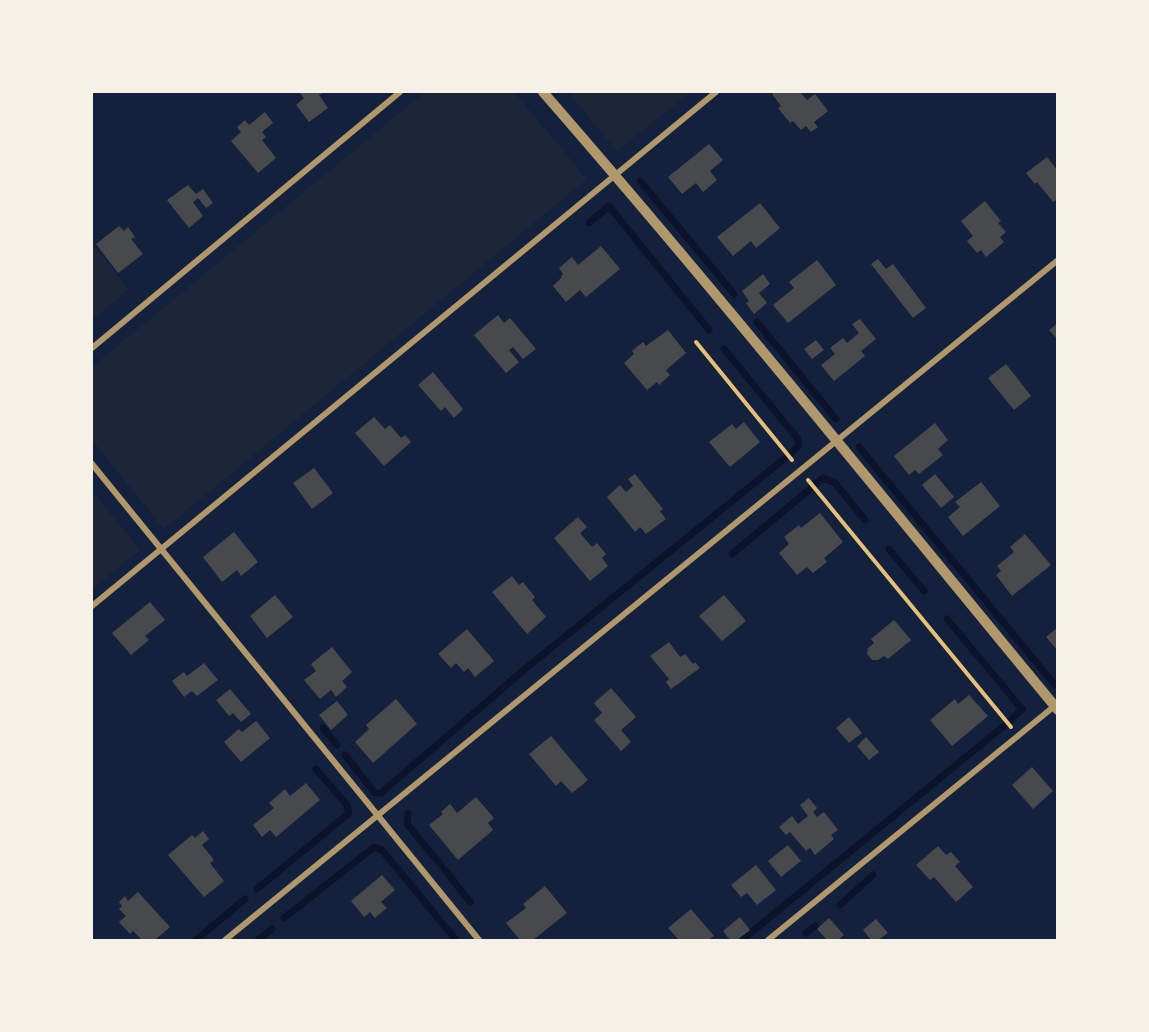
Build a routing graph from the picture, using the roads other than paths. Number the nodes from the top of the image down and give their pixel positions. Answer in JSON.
{"nodes":[{"id":1,"x":399,"y":92,"type":"edge"},
{"id":2,"x":543,"y":92,"type":"edge"},
{"id":3,"x":716,"y":92,"type":"edge"},
{"id":4,"x":615,"y":174,"type":"junction"},
{"id":5,"x":1058,"y":260,"type":"edge"},
{"id":6,"x":92,"y":348,"type":"edge"},
{"id":7,"x":836,"y":441,"type":"junction"},
{"id":8,"x":92,"y":464,"type":"edge"},
{"id":9,"x":161,"y":549,"type":"junction"},
{"id":10,"x":92,"y":606,"type":"edge"},
{"id":11,"x":1056,"y":707,"type":"edge"},
{"id":12,"x":377,"y":816,"type":"junction"},
{"id":13,"x":225,"y":940,"type":"edge"},
{"id":14,"x":479,"y":940,"type":"edge"},
{"id":15,"x":768,"y":940,"type":"edge"}],
"edges":[{"from":1,"to":6,"type":"street"},
{"from":2,"to":4,"type":"street"},
{"from":3,"to":4,"type":"street"},
{"from":4,"to":7,"type":"street"},
{"from":4,"to":9,"type":"street"},
{"from":5,"to":7,"type":"street"},
{"from":7,"to":11,"type":"street"},
{"from":7,"to":12,"type":"street"},
{"from":8,"to":9,"type":"street"},
{"from":9,"to":10,"type":"street"},
{"from":9,"to":12,"type":"street"},
{"from":11,"to":15,"type":"street"},
{"from":12,"to":13,"type":"street"},
{"from":12,"to":14,"type":"street"}]}
